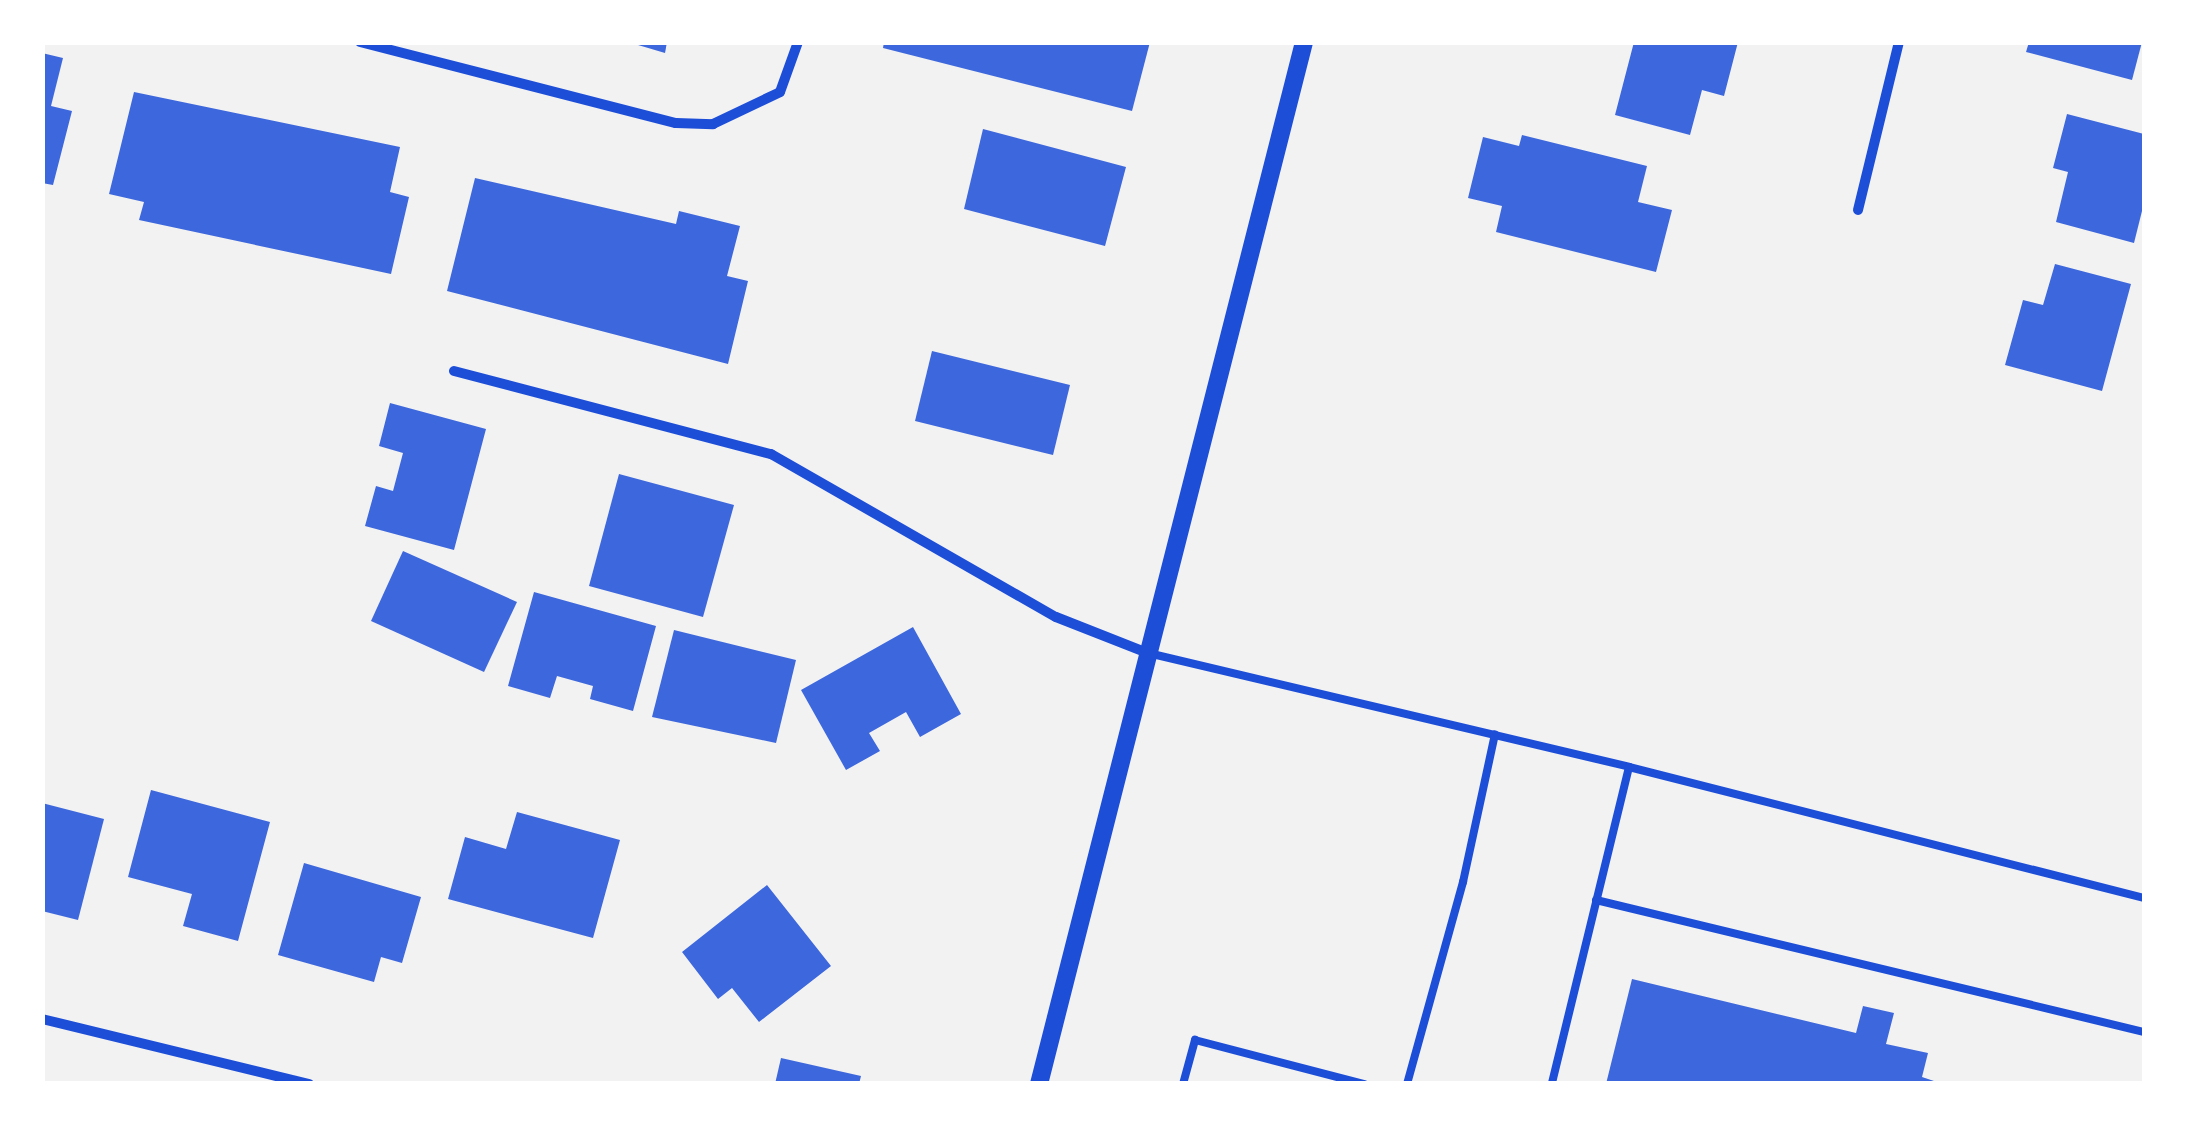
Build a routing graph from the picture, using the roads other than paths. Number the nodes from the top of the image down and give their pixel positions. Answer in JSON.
{"nodes":[{"id":1,"x":360,"y":42,"type":"edge"},
{"id":2,"x":798,"y":42,"type":"edge"},
{"id":3,"x":1304,"y":42,"type":"edge"},
{"id":4,"x":1899,"y":42,"type":"edge"},
{"id":5,"x":1858,"y":210,"type":"dead end"},
{"id":6,"x":454,"y":371,"type":"dead end"},
{"id":7,"x":1146,"y":652,"type":"junction"},
{"id":8,"x":1495,"y":734,"type":"junction"},
{"id":9,"x":1630,"y":767,"type":"junction"},
{"id":10,"x":2144,"y":898,"type":"edge"},
{"id":11,"x":1596,"y":900,"type":"junction"},
{"id":12,"x":42,"y":1019,"type":"edge"},
{"id":13,"x":2144,"y":1032,"type":"edge"},
{"id":14,"x":309,"y":1084,"type":"edge"},
{"id":15,"x":1039,"y":1084,"type":"edge"},
{"id":16,"x":1183,"y":1084,"type":"edge"},
{"id":17,"x":1364,"y":1084,"type":"edge"},
{"id":18,"x":1407,"y":1084,"type":"edge"},
{"id":19,"x":1552,"y":1084,"type":"edge"}],
"edges":[{"from":1,"to":2,"type":"street"},
{"from":3,"to":7,"type":"street"},
{"from":4,"to":5,"type":"street"},
{"from":6,"to":7,"type":"street"},
{"from":7,"to":8,"type":"lane"},
{"from":7,"to":15,"type":"street"},
{"from":8,"to":9,"type":"lane"},
{"from":8,"to":18,"type":"lane"},
{"from":9,"to":10,"type":"lane"},
{"from":9,"to":11,"type":"lane"},
{"from":11,"to":13,"type":"lane"},
{"from":11,"to":19,"type":"lane"},
{"from":12,"to":14,"type":"street"},
{"from":16,"to":17,"type":"lane"}]}
